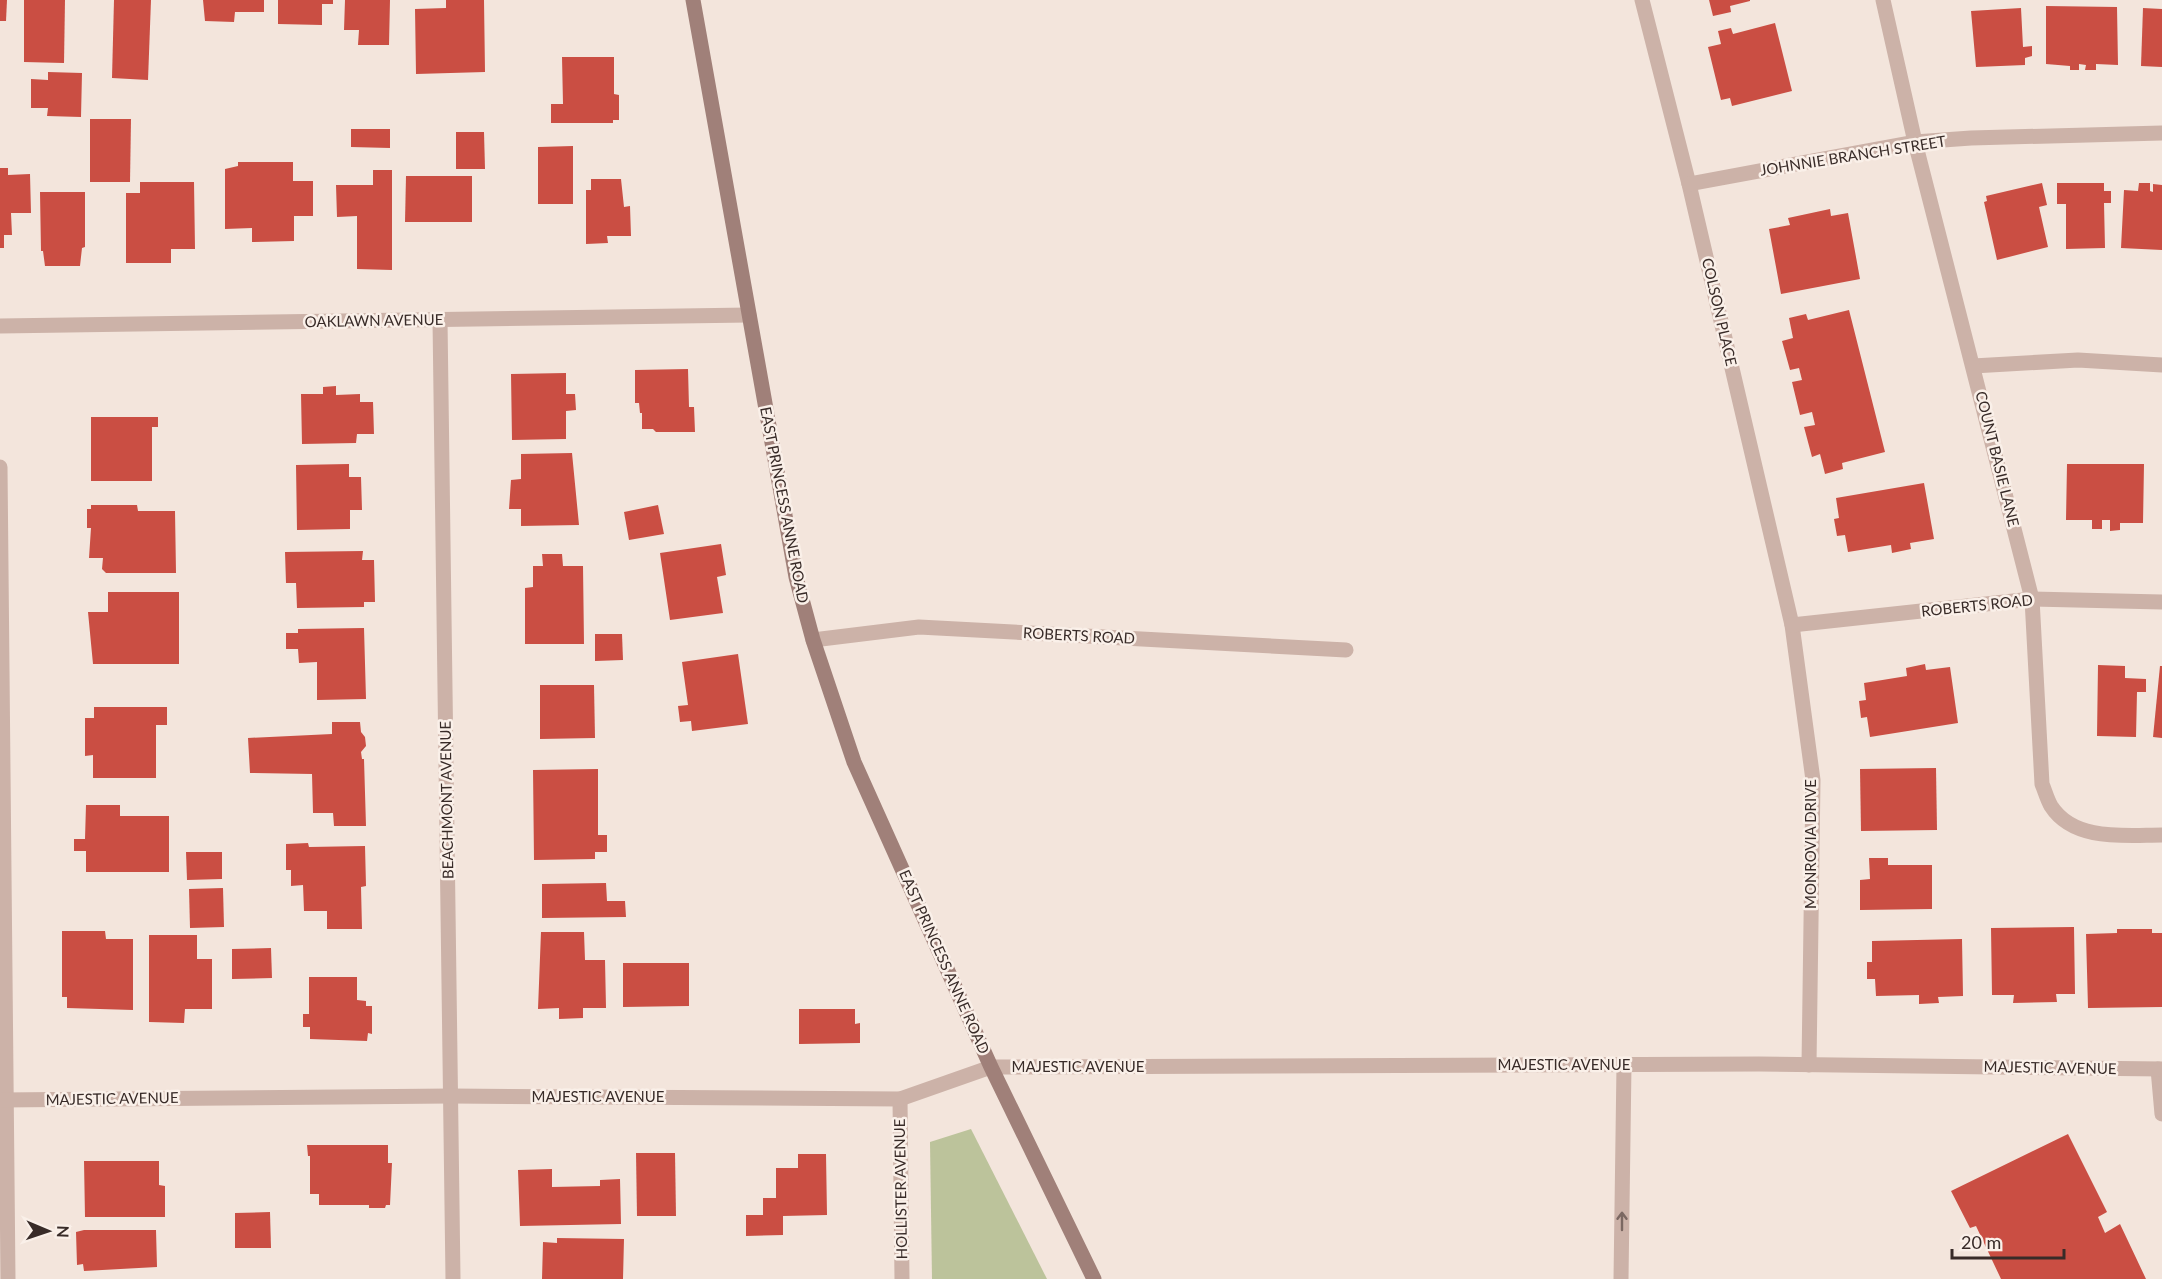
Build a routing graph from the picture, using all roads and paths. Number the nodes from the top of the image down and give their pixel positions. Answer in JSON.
{"nodes":[{"id":1,"x":693,"y":0,"type":"edge"},
{"id":2,"x":1642,"y":0,"type":"edge"},
{"id":3,"x":1882,"y":0,"type":"edge"},
{"id":4,"x":2162,"y":133,"type":"edge"},
{"id":5,"x":1915,"y":142,"type":"junction"},
{"id":6,"x":1689,"y":184,"type":"junction"},
{"id":7,"x":749,"y":315,"type":"junction"},
{"id":8,"x":440,"y":320,"type":"junction"},
{"id":9,"x":0,"y":326,"type":"edge"},
{"id":10,"x":2162,"y":365,"type":"edge"},
{"id":11,"x":1973,"y":366,"type":"junction"},
{"id":12,"x":0,"y":467,"type":"edge"},
{"id":13,"x":2032,"y":599,"type":"junction"},
{"id":14,"x":2162,"y":602,"type":"edge"},
{"id":15,"x":1792,"y":625,"type":"junction"},
{"id":16,"x":813,"y":640,"type":"junction"},
{"id":17,"x":1346,"y":650,"type":"dead end"},
{"id":18,"x":2162,"y":835,"type":"edge"},
{"id":19,"x":1624,"y":1065,"type":"junction"},
{"id":20,"x":1809,"y":1065,"type":"junction"},
{"id":21,"x":991,"y":1067,"type":"junction"},
{"id":22,"x":2160,"y":1069,"type":"edge"},
{"id":23,"x":451,"y":1096,"type":"junction"},
{"id":24,"x":3,"y":1100,"type":"edge"},
{"id":25,"x":900,"y":1100,"type":"junction"},
{"id":26,"x":2162,"y":1114,"type":"edge"},
{"id":27,"x":8,"y":1279,"type":"edge"},
{"id":28,"x":453,"y":1279,"type":"edge"},
{"id":29,"x":902,"y":1279,"type":"edge"},
{"id":30,"x":1094,"y":1279,"type":"edge"},
{"id":31,"x":1621,"y":1279,"type":"edge"}],
"edges":[{"from":1,"to":7,"type":"main road","name":"EAST PRINCESS ANNE ROAD"},
{"from":2,"to":6,"type":"street","name":"COLSON PLACE"},
{"from":3,"to":5,"type":"street","name":"COUNT BASIE LANE"},
{"from":4,"to":5,"type":"street","name":"JOHNNIE BRANCH STREET"},
{"from":5,"to":6,"type":"street","name":"JOHNNIE BRANCH STREET"},
{"from":5,"to":11,"type":"street","name":"COUNT BASIE LANE"},
{"from":6,"to":15,"type":"street","name":"COLSON PLACE"},
{"from":7,"to":8,"type":"street","name":"OAKLAWN AVENUE"},
{"from":7,"to":16,"type":"main road","name":"EAST PRINCESS ANNE ROAD"},
{"from":8,"to":9,"type":"street","name":"OAKLAWN AVENUE"},
{"from":8,"to":23,"type":"street","name":"BEACHMONT AVENUE"},
{"from":10,"to":11,"type":"street"},
{"from":11,"to":13,"type":"street","name":"COUNT BASIE LANE"},
{"from":12,"to":24,"type":"street"},
{"from":13,"to":14,"type":"street","name":"ROBERTS ROAD"},
{"from":13,"to":15,"type":"street","name":"ROBERTS ROAD"},
{"from":13,"to":18,"type":"street","name":"COUNT BASIE LANE"},
{"from":15,"to":20,"type":"street","name":"MONROVIA DRIVE"},
{"from":16,"to":17,"type":"street","name":"ROBERTS ROAD"},
{"from":16,"to":21,"type":"main road","name":"EAST PRINCESS ANNE ROAD"},
{"from":19,"to":20,"type":"street","name":"MAJESTIC AVENUE"},
{"from":19,"to":21,"type":"street","name":"MAJESTIC AVENUE"},
{"from":31,"to":19,"type":"street","one_way":true},
{"from":20,"to":22,"type":"street","name":"MAJESTIC AVENUE"},
{"from":21,"to":25,"type":"street","name":"MAJESTIC AVENUE"},
{"from":21,"to":30,"type":"main road","name":"EAST PRINCESS ANNE ROAD"},
{"from":22,"to":26,"type":"street"},
{"from":23,"to":24,"type":"street","name":"MAJESTIC AVENUE"},
{"from":23,"to":25,"type":"street","name":"MAJESTIC AVENUE"},
{"from":23,"to":28,"type":"street","name":"BEACHMONT AVENUE"},
{"from":24,"to":27,"type":"street"},
{"from":25,"to":29,"type":"street","name":"HOLLISTER AVENUE"}]}
